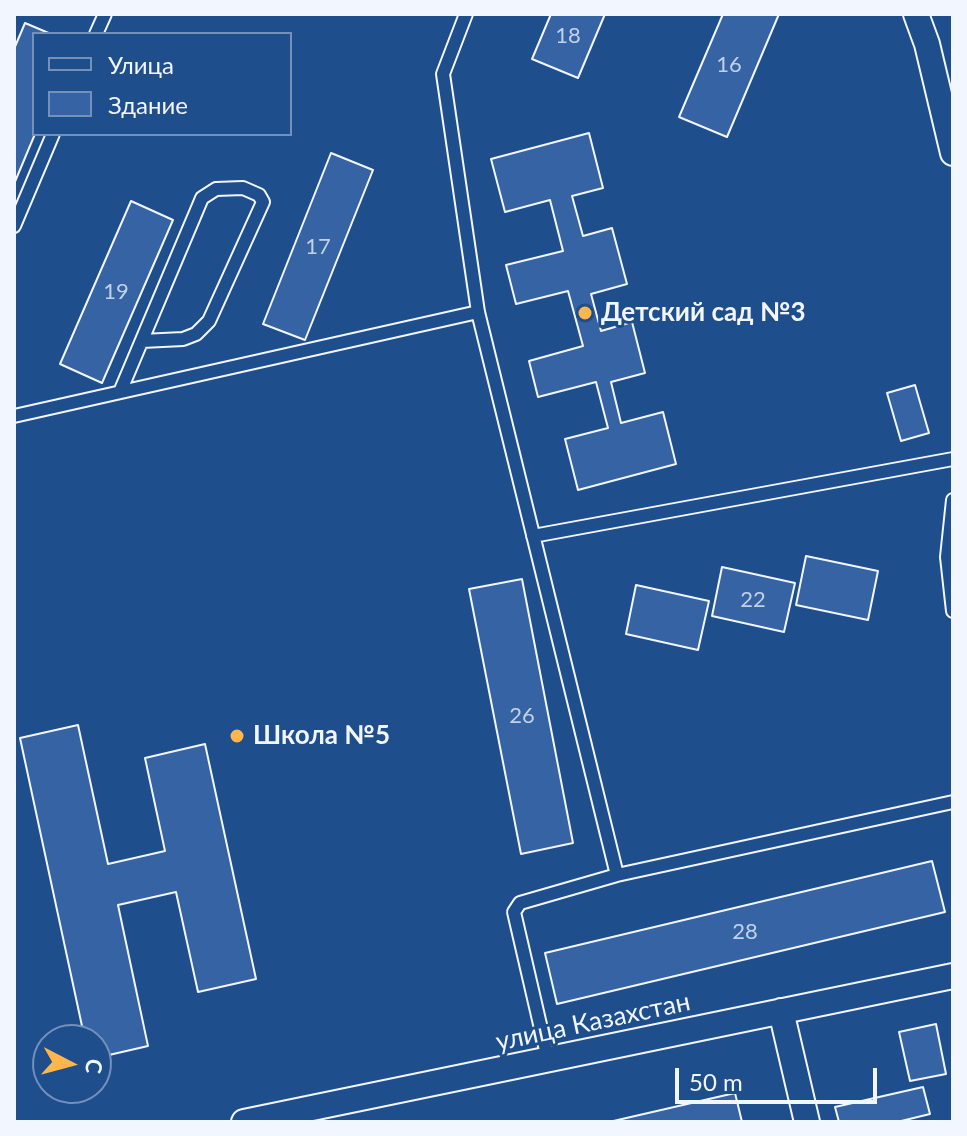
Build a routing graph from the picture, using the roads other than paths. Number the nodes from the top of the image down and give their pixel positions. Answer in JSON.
{"nodes":[{"id":1,"x":466,"y":14,"type":"edge"},
{"id":2,"x":916,"y":14,"type":"edge"},
{"id":3,"x":52,"y":136,"type":"edge"},
{"id":4,"x":953,"y":153,"type":"edge"},
{"id":5,"x":14,"y":226,"type":"edge"},
{"id":6,"x":478,"y":312,"type":"junction"},
{"id":7,"x":142,"y":341,"type":"junction"},
{"id":8,"x":120,"y":392,"type":"junction"},
{"id":9,"x":14,"y":416,"type":"edge"},
{"id":10,"x":953,"y":459,"type":"edge"},
{"id":11,"x":953,"y":500,"type":"edge"},
{"id":12,"x":533,"y":536,"type":"junction"},
{"id":13,"x":953,"y":611,"type":"edge"},
{"id":14,"x":953,"y":802,"type":"edge"},
{"id":15,"x":617,"y":875,"type":"junction"},
{"id":16,"x":953,"y":976,"type":"edge"},
{"id":17,"x":781,"y":1011,"type":"junction"},
{"id":18,"x":548,"y":1059,"type":"junction"},
{"id":19,"x":244,"y":1122,"type":"edge"},
{"id":20,"x":807,"y":1122,"type":"edge"}],
"edges":[{"from":1,"to":6,"type":"lane"},
{"from":2,"to":4,"type":"street"},
{"from":3,"to":5,"type":"lane"},
{"from":6,"to":8,"type":"lane"},
{"from":6,"to":12,"type":"lane"},
{"from":7,"to":7,"type":"lane"},
{"from":7,"to":8,"type":"lane"},
{"from":8,"to":9,"type":"lane"},
{"from":10,"to":12,"type":"lane"},
{"from":11,"to":13,"type":"lane"},
{"from":12,"to":15,"type":"lane"},
{"from":14,"to":15,"type":"lane"},
{"from":15,"to":18,"type":"lane"},
{"from":16,"to":17,"type":"street","name":"улица Казахстан"},
{"from":17,"to":18,"type":"street","name":"улица Казахстан"},
{"from":17,"to":20,"type":"street"},
{"from":18,"to":19,"type":"street","name":"улица Казахстан"}]}
